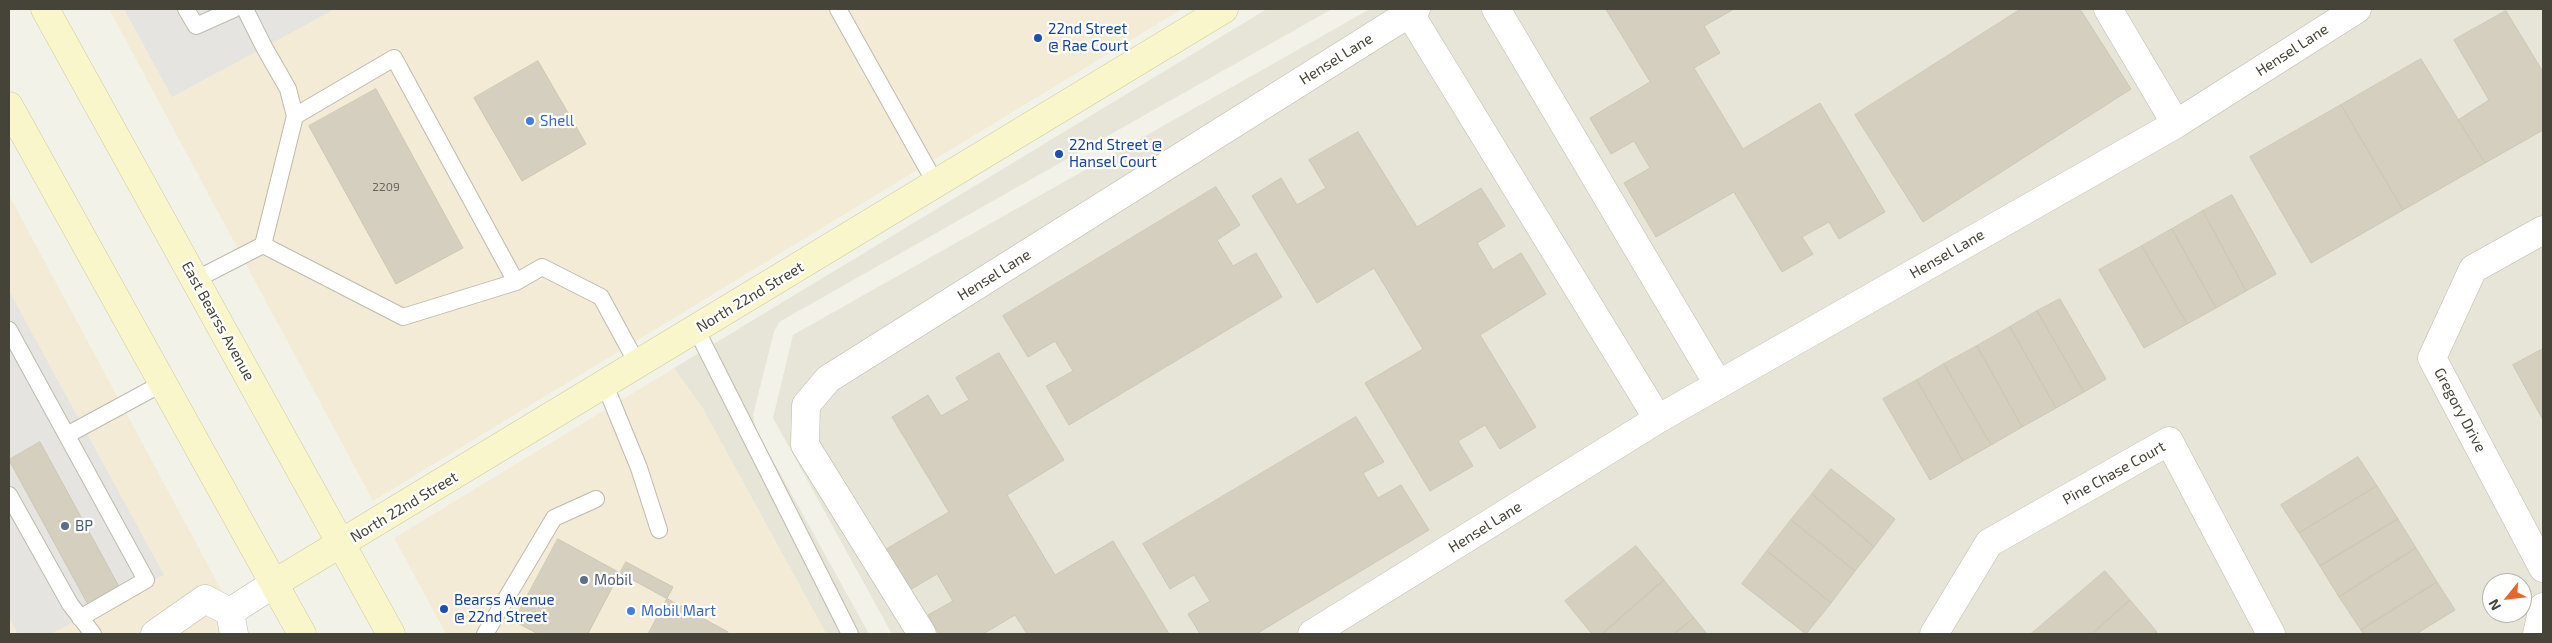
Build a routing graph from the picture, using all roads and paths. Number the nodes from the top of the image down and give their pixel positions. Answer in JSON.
{"nodes":[{"id":1,"x":45,"y":9,"type":"edge"},
{"id":2,"x":186,"y":9,"type":"edge"},
{"id":3,"x":234,"y":9,"type":"edge"},
{"id":4,"x":245,"y":9,"type":"edge"},
{"id":5,"x":838,"y":9,"type":"edge"},
{"id":6,"x":1224,"y":9,"type":"edge"},
{"id":7,"x":1496,"y":9,"type":"edge"},
{"id":8,"x":2108,"y":9,"type":"edge"},
{"id":9,"x":2356,"y":9,"type":"edge"},
{"id":10,"x":1411,"y":10,"type":"edge"},
{"id":11,"x":9,"y":106,"type":"edge"},
{"id":12,"x":294,"y":116,"type":"junction"},
{"id":13,"x":2176,"y":124,"type":"junction"},
{"id":14,"x":936,"y":184,"type":"junction"},
{"id":15,"x":2543,"y":230,"type":"edge"},
{"id":16,"x":263,"y":245,"type":"junction"},
{"id":17,"x":195,"y":280,"type":"junction"},
{"id":18,"x":516,"y":282,"type":"junction"},
{"id":19,"x":696,"y":329,"type":"junction"},
{"id":20,"x":9,"y":330,"type":"edge"},
{"id":21,"x":638,"y":365,"type":"junction"},
{"id":22,"x":163,"y":383,"type":"junction"},
{"id":23,"x":1718,"y":384,"type":"junction"},
{"id":24,"x":604,"y":385,"type":"junction"},
{"id":25,"x":1658,"y":419,"type":"junction"},
{"id":26,"x":67,"y":435,"type":"junction"},
{"id":27,"x":9,"y":494,"type":"edge"},
{"id":28,"x":596,"y":499,"type":"dead end"},
{"id":29,"x":659,"y":530,"type":"dead end"},
{"id":30,"x":342,"y":545,"type":"junction"},
{"id":31,"x":2543,"y":568,"type":"edge"},
{"id":32,"x":275,"y":583,"type":"junction"},
{"id":33,"x":2543,"y":607,"type":"edge"},
{"id":34,"x":80,"y":618,"type":"junction"},
{"id":35,"x":232,"y":623,"type":"edge"},
{"id":36,"x":93,"y":634,"type":"edge"},
{"id":37,"x":155,"y":634,"type":"edge"},
{"id":38,"x":302,"y":634,"type":"edge"},
{"id":39,"x":391,"y":634,"type":"edge"},
{"id":40,"x":485,"y":634,"type":"edge"},
{"id":41,"x":850,"y":634,"type":"edge"},
{"id":42,"x":922,"y":634,"type":"edge"},
{"id":43,"x":1312,"y":634,"type":"edge"},
{"id":44,"x":1934,"y":634,"type":"edge"},
{"id":45,"x":2271,"y":634,"type":"edge"},
{"id":46,"x":2537,"y":634,"type":"edge"}],
"edges":[{"from":1,"to":17,"type":"main road","name":"East Bearss Avenue"},
{"from":2,"to":3,"type":"lane"},
{"from":4,"to":12,"type":"lane"},
{"from":5,"to":14,"type":"lane"},
{"from":6,"to":14,"type":"main road","name":"North 22nd Street"},
{"from":7,"to":23,"type":"street"},
{"from":8,"to":13,"type":"street"},
{"from":9,"to":13,"type":"street","name":"Hensel Lane"},
{"from":10,"to":25,"type":"street","name":"Hensel Lane"},
{"from":10,"to":42,"type":"street","name":"Hensel Lane"},
{"from":11,"to":22,"type":"main road"},
{"from":12,"to":16,"type":"lane"},
{"from":12,"to":18,"type":"lane"},
{"from":13,"to":23,"type":"street","name":"Hensel Lane"},
{"from":14,"to":19,"type":"main road","name":"North 22nd Street"},
{"from":15,"to":31,"type":"street","name":"Gregory Drive"},
{"from":16,"to":17,"type":"lane"},
{"from":16,"to":18,"type":"lane"},
{"from":17,"to":30,"type":"main road","name":"East Bearss Avenue"},
{"from":18,"to":21,"type":"lane"},
{"from":19,"to":21,"type":"main road","name":"North 22nd Street"},
{"from":19,"to":41,"type":"lane"},
{"from":20,"to":26,"type":"lane"},
{"from":21,"to":24,"type":"main road","name":"North 22nd Street"},
{"from":22,"to":26,"type":"lane"},
{"from":22,"to":32,"type":"main road"},
{"from":23,"to":25,"type":"street","name":"Hensel Lane"},
{"from":24,"to":29,"type":"lane"},
{"from":24,"to":30,"type":"main road","name":"North 22nd Street"},
{"from":25,"to":43,"type":"street","name":"Hensel Lane"},
{"from":26,"to":34,"type":"lane"},
{"from":27,"to":34,"type":"lane"},
{"from":28,"to":40,"type":"lane"},
{"from":30,"to":32,"type":"main road","name":"North 22nd Street"},
{"from":30,"to":39,"type":"main road","name":"East Bearss Avenue"},
{"from":32,"to":35,"type":"street"},
{"from":32,"to":38,"type":"main road"},
{"from":33,"to":46,"type":"street"},
{"from":34,"to":36,"type":"lane"},
{"from":35,"to":37,"type":"street"},
{"from":44,"to":45,"type":"street","name":"Pine Chase Court"}]}
